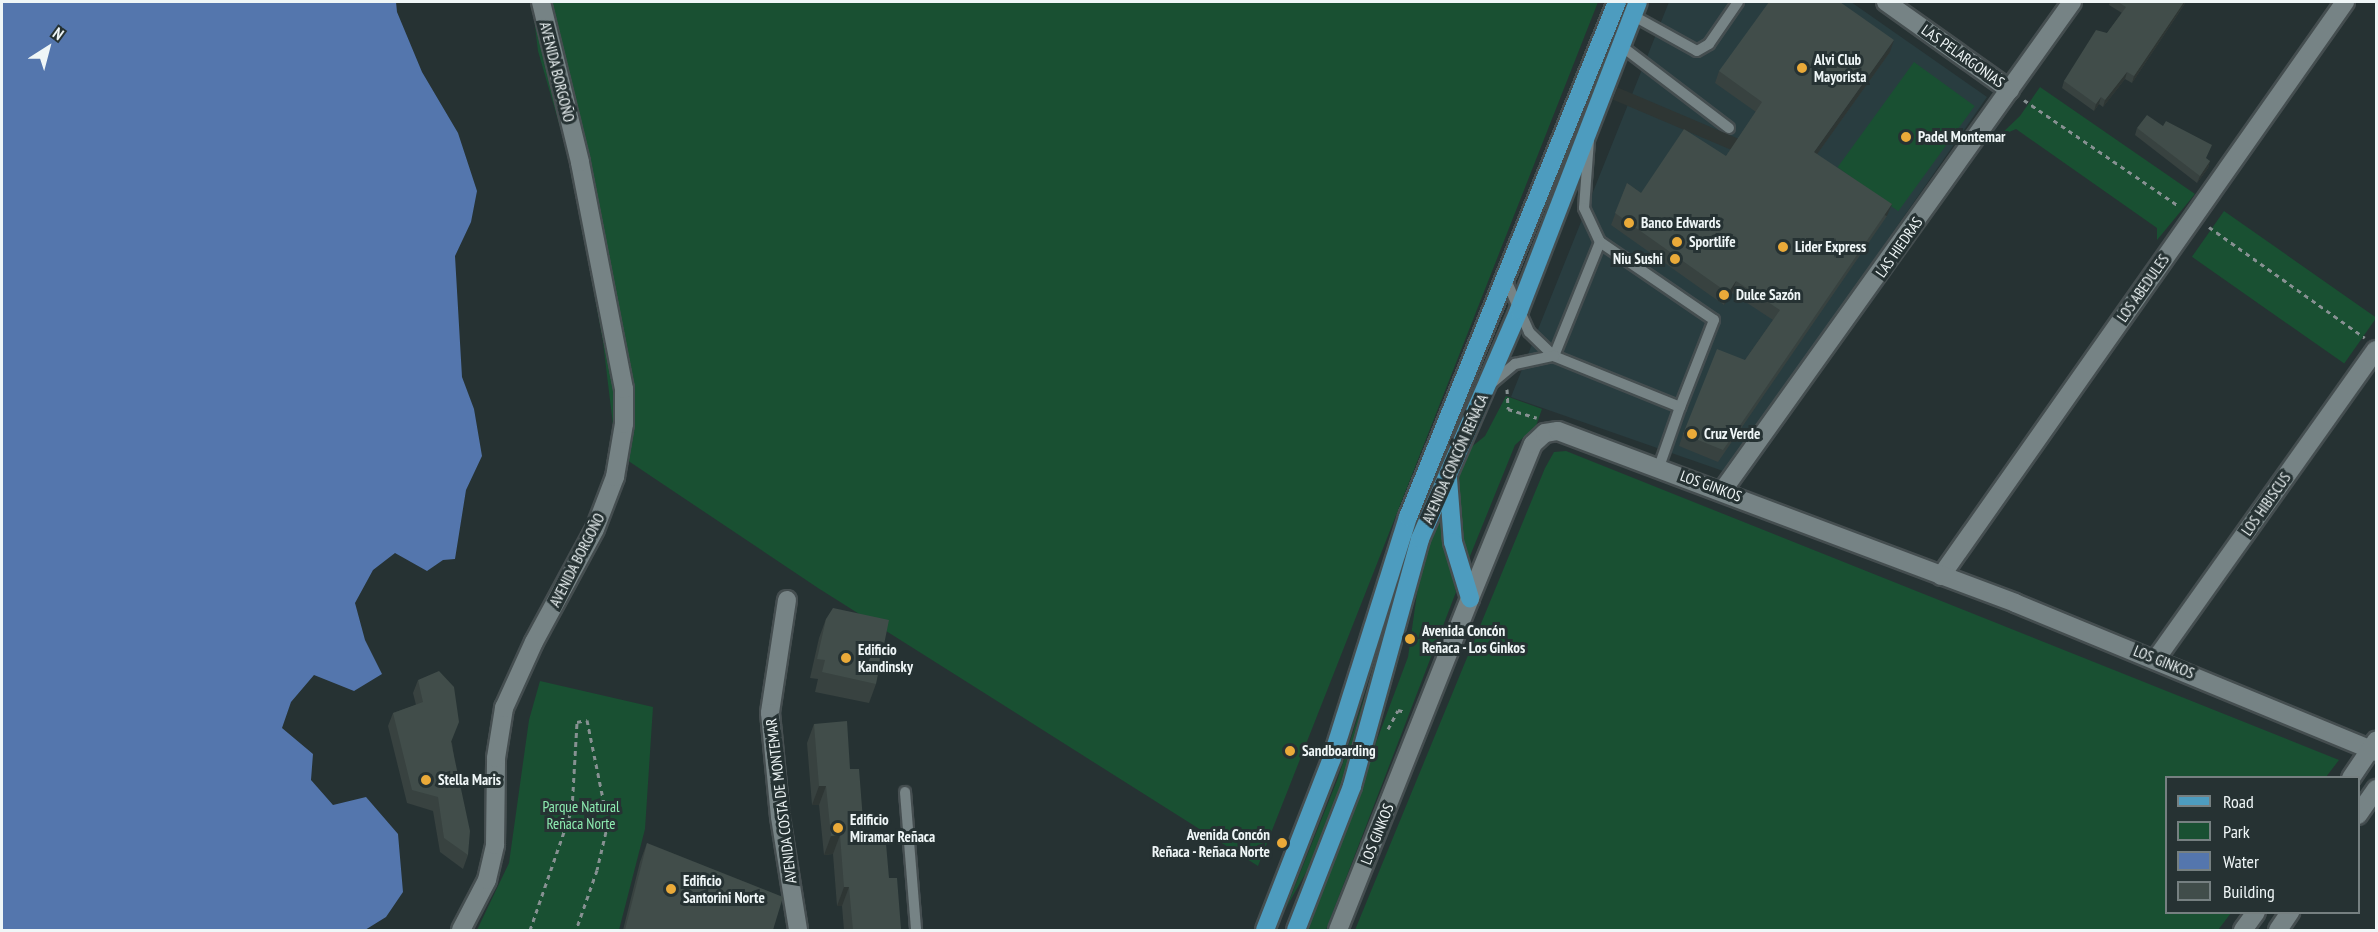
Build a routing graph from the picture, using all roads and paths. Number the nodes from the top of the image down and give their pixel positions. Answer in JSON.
{"nodes":[{"id":1,"x":541,"y":2,"type":"edge"},
{"id":2,"x":1617,"y":2,"type":"edge"},
{"id":3,"x":1738,"y":2,"type":"edge"},
{"id":4,"x":1886,"y":2,"type":"edge"},
{"id":5,"x":2072,"y":2,"type":"edge"},
{"id":6,"x":2345,"y":2,"type":"edge"},
{"id":7,"x":1635,"y":8,"type":"edge"},
{"id":8,"x":1620,"y":45,"type":"junction"},
{"id":9,"x":2010,"y":90,"type":"junction"},
{"id":10,"x":1590,"y":125,"type":"junction"},
{"id":11,"x":1729,"y":128,"type":"dead end"},
{"id":12,"x":1600,"y":242,"type":"junction"},
{"id":13,"x":1506,"y":280,"type":"junction"},
{"id":14,"x":1519,"y":309,"type":"junction"},
{"id":15,"x":2376,"y":350,"type":"edge"},
{"id":16,"x":1554,"y":356,"type":"junction"},
{"id":17,"x":1509,"y":382,"type":"dead end"},
{"id":18,"x":1485,"y":392,"type":"junction"},
{"id":19,"x":1680,"y":407,"type":"junction"},
{"id":20,"x":1540,"y":419,"type":"dead end"},
{"id":21,"x":1659,"y":467,"type":"junction"},
{"id":22,"x":1448,"y":471,"type":"junction"},
{"id":23,"x":1723,"y":490,"type":"junction"},
{"id":24,"x":1941,"y":576,"type":"junction"},
{"id":25,"x":1470,"y":598,"type":"junction"},
{"id":26,"x":787,"y":600,"type":"dead end"},
{"id":27,"x":2156,"y":658,"type":"junction"},
{"id":28,"x":1424,"y":718,"type":"junction"},
{"id":29,"x":1369,"y":728,"type":"junction"},
{"id":30,"x":2375,"y":747,"type":"edge"},
{"id":31,"x":2352,"y":776,"type":"edge"},
{"id":32,"x":2376,"y":789,"type":"edge"},
{"id":33,"x":905,"y":792,"type":"dead end"},
{"id":34,"x":2360,"y":812,"type":"edge"},
{"id":35,"x":1274,"y":909,"type":"junction"},
{"id":36,"x":2255,"y":914,"type":"edge"},
{"id":37,"x":2289,"y":914,"type":"edge"},
{"id":38,"x":1297,"y":928,"type":"edge"},
{"id":39,"x":461,"y":930,"type":"edge"},
{"id":40,"x":531,"y":930,"type":"edge"},
{"id":41,"x":576,"y":930,"type":"edge"},
{"id":42,"x":798,"y":930,"type":"edge"},
{"id":43,"x":916,"y":930,"type":"edge"},
{"id":44,"x":1257,"y":930,"type":"edge"},
{"id":45,"x":1265,"y":930,"type":"edge"},
{"id":46,"x":1338,"y":930,"type":"edge"},
{"id":47,"x":2243,"y":930,"type":"edge"},
{"id":48,"x":2277,"y":930,"type":"edge"}],
"edges":[{"from":1,"to":39,"type":"street","name":"AVENIDA BORGOÑO"},
{"from":2,"to":13,"type":"main road","name":"AVENIDA CONCÓN REÑACA"},
{"from":3,"to":7,"type":"lane"},
{"from":4,"to":9,"type":"street","name":"LAS PELARGONIAS"},
{"from":5,"to":9,"type":"street","name":"LAS HIEDRAS"},
{"from":6,"to":24,"type":"street","name":"LOS ABEDULES"},
{"from":7,"to":8,"type":"main road","name":"AVENIDA CONCÓN REÑACA"},
{"from":8,"to":10,"type":"main road","name":"AVENIDA CONCÓN REÑACA"},
{"from":8,"to":11,"type":"lane"},
{"from":9,"to":23,"type":"street","name":"LAS HIEDRAS"},
{"from":10,"to":12,"type":"lane"},
{"from":10,"to":14,"type":"main road","name":"AVENIDA CONCÓN REÑACA"},
{"from":12,"to":16,"type":"lane"},
{"from":12,"to":19,"type":"lane"},
{"from":13,"to":14,"type":"lane"},
{"from":13,"to":35,"type":"main road","name":"AVENIDA CONCÓN REÑACA"},
{"from":14,"to":16,"type":"lane"},
{"from":14,"to":18,"type":"main road","name":"AVENIDA CONCÓN REÑACA"},
{"from":15,"to":27,"type":"street","name":"LOS HIBISCUS"},
{"from":16,"to":18,"type":"lane"},
{"from":16,"to":19,"type":"lane"},
{"from":17,"to":20,"type":"path"},
{"from":18,"to":22,"type":"main road","name":"AVENIDA CONCÓN REÑACA"},
{"from":19,"to":21,"type":"lane"},
{"from":21,"to":23,"type":"street","name":"LOS GINKOS"},
{"from":21,"to":25,"type":"street","name":"LOS GINKOS"},
{"from":22,"to":25,"type":"main road"},
{"from":22,"to":29,"type":"main road","name":"AVENIDA CONCÓN REÑACA"},
{"from":23,"to":24,"type":"street","name":"LOS GINKOS"},
{"from":24,"to":27,"type":"street","name":"LOS GINKOS"},
{"from":25,"to":28,"type":"street","name":"LOS GINKOS"},
{"from":26,"to":42,"type":"street","name":"AVENIDA COSTA DE MONTEMAR"},
{"from":27,"to":30,"type":"street","name":"LOS GINKOS"},
{"from":28,"to":29,"type":"path"},
{"from":28,"to":46,"type":"street","name":"LOS GINKOS"},
{"from":29,"to":38,"type":"main road","name":"AVENIDA CONCÓN REÑACA"},
{"from":30,"to":31,"type":"street"},
{"from":32,"to":34,"type":"street"},
{"from":33,"to":43,"type":"lane"},
{"from":35,"to":44,"type":"main road"},
{"from":35,"to":45,"type":"main road","name":"AVENIDA CONCÓN REÑACA"},
{"from":36,"to":47,"type":"street"},
{"from":37,"to":48,"type":"street"},
{"from":40,"to":41,"type":"path"}]}
